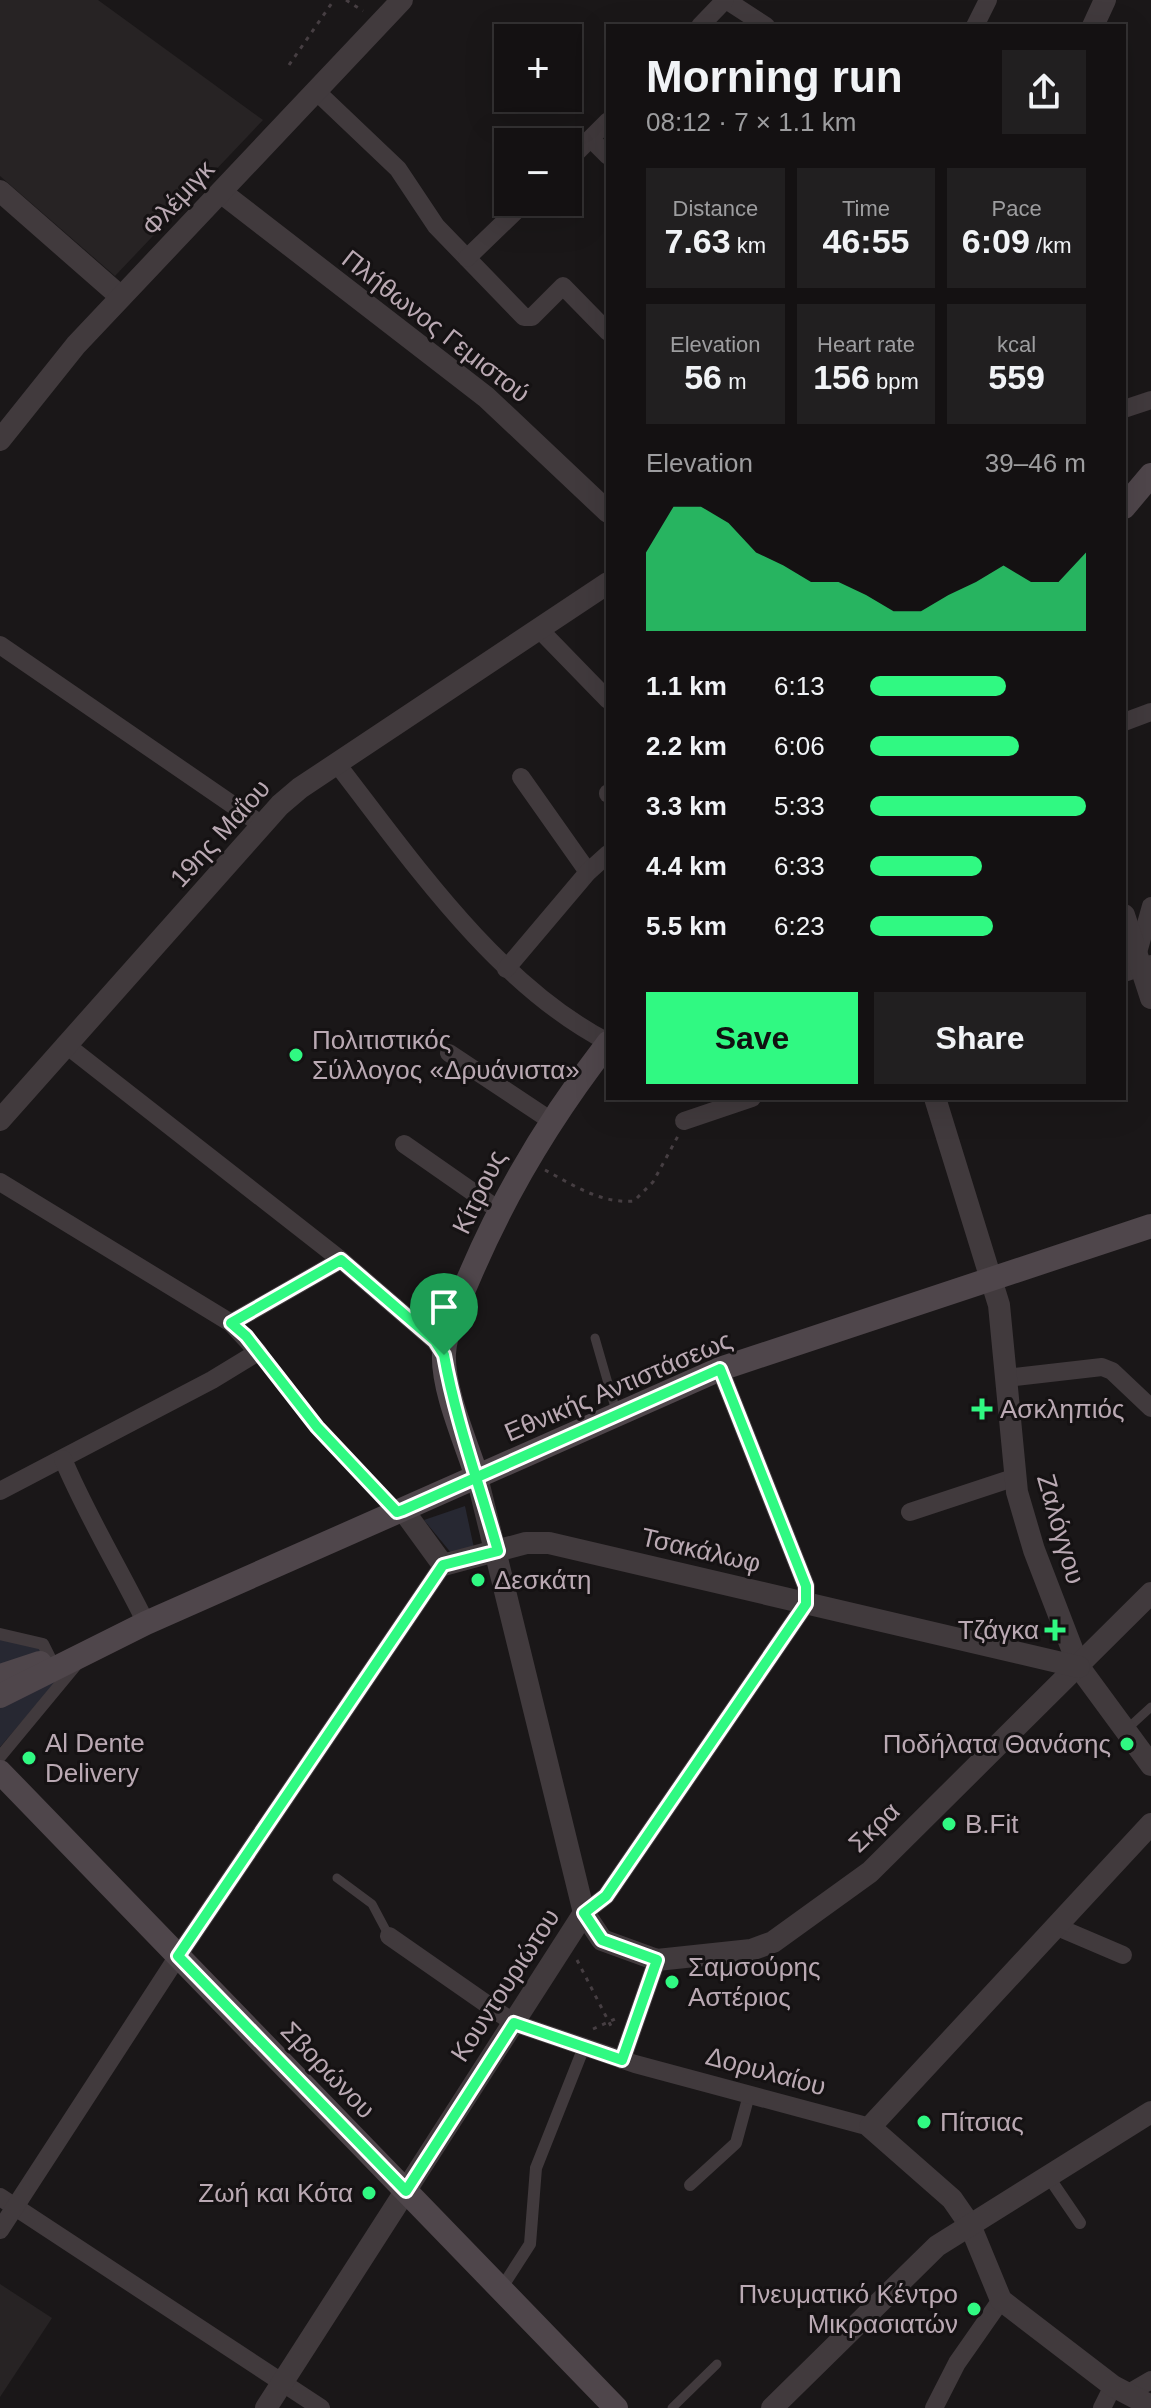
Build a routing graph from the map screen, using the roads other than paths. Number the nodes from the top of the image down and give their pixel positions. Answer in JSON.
{"nodes":[{"id":1,"x":402,"y":0,"type":"edge"},
{"id":2,"x":726,"y":0,"type":"edge"},
{"id":3,"x":988,"y":0,"type":"edge"},
{"id":4,"x":1105,"y":0,"type":"edge"},
{"id":5,"x":702,"y":24,"type":"edge"},
{"id":6,"x":763,"y":24,"type":"edge"},
{"id":7,"x":976,"y":24,"type":"edge"},
{"id":8,"x":1094,"y":24,"type":"edge"},
{"id":9,"x":316,"y":91,"type":"junction"},
{"id":10,"x":606,"y":123,"type":"edge"},
{"id":11,"x":591,"y":139,"type":"junction"},
{"id":12,"x":582,"y":148,"type":"edge"},
{"id":13,"x":606,"y":154,"type":"edge"},
{"id":14,"x":0,"y":191,"type":"edge"},
{"id":15,"x":222,"y":193,"type":"junction"},
{"id":16,"x":510,"y":216,"type":"edge"},
{"id":17,"x":467,"y":258,"type":"junction"},
{"id":18,"x":121,"y":297,"type":"junction"},
{"id":19,"x":606,"y":330,"type":"edge"},
{"id":20,"x":1151,"y":400,"type":"edge"},
{"id":21,"x":1126,"y":408,"type":"edge"},
{"id":22,"x":0,"y":440,"type":"edge"},
{"id":23,"x":1151,"y":475,"type":"edge"},
{"id":24,"x":1126,"y":505,"type":"edge"},
{"id":25,"x":606,"y":510,"type":"edge"},
{"id":26,"x":606,"y":584,"type":"edge"},
{"id":27,"x":538,"y":628,"type":"junction"},
{"id":28,"x":0,"y":645,"type":"edge"},
{"id":29,"x":606,"y":698,"type":"edge"},
{"id":30,"x":1151,"y":712,"type":"edge"},
{"id":31,"x":1126,"y":721,"type":"edge"},
{"id":32,"x":337,"y":764,"type":"junction"},
{"id":33,"x":521,"y":777,"type":"dead end"},
{"id":34,"x":262,"y":825,"type":"junction"},
{"id":35,"x":606,"y":856,"type":"edge"},
{"id":36,"x":588,"y":872,"type":"junction"},
{"id":37,"x":1151,"y":906,"type":"edge"},
{"id":38,"x":1126,"y":922,"type":"edge"},
{"id":39,"x":1138,"y":965,"type":"edge"},
{"id":40,"x":506,"y":969,"type":"junction"},
{"id":41,"x":1151,"y":998,"type":"edge"},
{"id":42,"x":606,"y":1041,"type":"edge"},
{"id":43,"x":65,"y":1044,"type":"junction"},
{"id":44,"x":606,"y":1045,"type":"edge"},
{"id":45,"x":449,"y":1053,"type":"dead end"},
{"id":46,"x":746,"y":1100,"type":"edge"},
{"id":47,"x":936,"y":1100,"type":"edge"},
{"id":48,"x":0,"y":1120,"type":"edge"},
{"id":49,"x":550,"y":1120,"type":"junction"},
{"id":50,"x":684,"y":1121,"type":"road end"},
{"id":51,"x":404,"y":1144,"type":"dead end"},
{"id":52,"x":0,"y":1182,"type":"edge"},
{"id":53,"x":500,"y":1211,"type":"junction"},
{"id":54,"x":1151,"y":1226,"type":"edge"},
{"id":55,"x":341,"y":1260,"type":"junction"},
{"id":56,"x":991,"y":1278,"type":"junction"},
{"id":57,"x":231,"y":1323,"type":"junction"},
{"id":58,"x":595,"y":1338,"type":"dead end"},
{"id":59,"x":258,"y":1352,"type":"junction"},
{"id":60,"x":444,"y":1355,"type":"junction"},
{"id":61,"x":720,"y":1369,"type":"junction"},
{"id":62,"x":1006,"y":1378,"type":"junction"},
{"id":63,"x":1151,"y":1408,"type":"edge"},
{"id":64,"x":617,"y":1414,"type":"junction"},
{"id":65,"x":63,"y":1459,"type":"junction"},
{"id":66,"x":477,"y":1477,"type":"junction"},
{"id":67,"x":1016,"y":1477,"type":"junction"},
{"id":68,"x":0,"y":1491,"type":"edge"},
{"id":69,"x":400,"y":1511,"type":"junction"},
{"id":70,"x":910,"y":1512,"type":"dead end"},
{"id":71,"x":498,"y":1551,"type":"junction"},
{"id":72,"x":443,"y":1565,"type":"junction"},
{"id":73,"x":1151,"y":1593,"type":"edge"},
{"id":74,"x":806,"y":1604,"type":"junction"},
{"id":75,"x":146,"y":1623,"type":"junction"},
{"id":76,"x":0,"y":1634,"type":"edge"},
{"id":77,"x":83,"y":1652,"type":"junction"},
{"id":78,"x":1074,"y":1657,"type":"junction"},
{"id":79,"x":51,"y":1660,"type":"junction"},
{"id":80,"x":0,"y":1676,"type":"edge"},
{"id":81,"x":0,"y":1696,"type":"edge"},
{"id":82,"x":1151,"y":1707,"type":"edge"},
{"id":83,"x":1124,"y":1731,"type":"junction"},
{"id":84,"x":0,"y":1757,"type":"edge"},
{"id":85,"x":1151,"y":1765,"type":"edge"},
{"id":86,"x":0,"y":1772,"type":"edge"},
{"id":87,"x":1151,"y":1824,"type":"edge"},
{"id":88,"x":337,"y":1878,"type":"dead end"},
{"id":89,"x":584,"y":1913,"type":"junction"},
{"id":90,"x":1055,"y":1926,"type":"junction"},
{"id":91,"x":389,"y":1936,"type":"joint"},
{"id":92,"x":1123,"y":1955,"type":"dead end"},
{"id":93,"x":178,"y":1956,"type":"junction"},
{"id":94,"x":657,"y":1960,"type":"junction"},
{"id":95,"x":514,"y":2023,"type":"junction"},
{"id":96,"x":586,"y":2039,"type":"junction"},
{"id":97,"x":624,"y":2055,"type":"junction"},
{"id":98,"x":749,"y":2095,"type":"junction"},
{"id":99,"x":1151,"y":2112,"type":"edge"},
{"id":100,"x":870,"y":2127,"type":"junction"},
{"id":101,"x":1048,"y":2176,"type":"junction"},
{"id":102,"x":690,"y":2185,"type":"dead end"},
{"id":103,"x":406,"y":2191,"type":"junction"},
{"id":104,"x":8,"y":2202,"type":"edge"},
{"id":105,"x":1080,"y":2223,"type":"dead end"},
{"id":106,"x":970,"y":2225,"type":"junction"},
{"id":107,"x":0,"y":2230,"type":"edge"},
{"id":108,"x":501,"y":2289,"type":"junction"},
{"id":109,"x":1001,"y":2300,"type":"junction"},
{"id":110,"x":717,"y":2364,"type":"dead end"},
{"id":111,"x":1151,"y":2380,"type":"edge"},
{"id":112,"x":282,"y":2382,"type":"junction"},
{"id":113,"x":1120,"y":2390,"type":"junction"},
{"id":114,"x":1151,"y":2406,"type":"edge"},
{"id":115,"x":266,"y":2408,"type":"edge"},
{"id":116,"x":321,"y":2408,"type":"edge"},
{"id":117,"x":616,"y":2408,"type":"edge"},
{"id":118,"x":672,"y":2408,"type":"edge"},
{"id":119,"x":772,"y":2408,"type":"edge"},
{"id":120,"x":934,"y":2408,"type":"edge"},
{"id":121,"x":1102,"y":2408,"type":"edge"}],
"edges":[{"from":1,"to":9,"type":"street","name":"Φλέμιγκ"},
{"from":2,"to":5,"type":"street"},
{"from":2,"to":6,"type":"street"},
{"from":3,"to":7,"type":"street"},
{"from":4,"to":8,"type":"street"},
{"from":9,"to":15,"type":"street","name":"Φλέμιγκ"},
{"from":9,"to":17,"type":"street"},
{"from":10,"to":11,"type":"street"},
{"from":11,"to":12,"type":"street"},
{"from":11,"to":13,"type":"street"},
{"from":14,"to":18,"type":"street"},
{"from":15,"to":18,"type":"street","name":"Φλέμιγκ"},
{"from":15,"to":25,"type":"street","name":"Πλήθωνος Γεμιστού"},
{"from":16,"to":17,"type":"street"},
{"from":17,"to":19,"type":"street"},
{"from":18,"to":22,"type":"street","name":"Φλέμιγκ"},
{"from":20,"to":21,"type":"street"},
{"from":23,"to":24,"type":"main road"},
{"from":26,"to":27,"type":"street","name":"19ης Μαΐου"},
{"from":27,"to":29,"type":"street"},
{"from":27,"to":32,"type":"street","name":"19ης Μαΐου"},
{"from":28,"to":34,"type":"street"},
{"from":30,"to":31,"type":"street"},
{"from":32,"to":34,"type":"street","name":"19ης Μαΐου"},
{"from":32,"to":40,"type":"street"},
{"from":33,"to":36,"type":"street"},
{"from":34,"to":43,"type":"street","name":"19ης Μαΐου"},
{"from":35,"to":36,"type":"street"},
{"from":36,"to":40,"type":"street"},
{"from":37,"to":39,"type":"street"},
{"from":38,"to":39,"type":"street"},
{"from":39,"to":41,"type":"street"},
{"from":40,"to":42,"type":"street"},
{"from":43,"to":48,"type":"street","name":"19ης Μαΐου"},
{"from":43,"to":55,"type":"street"},
{"from":44,"to":49,"type":"main road","name":"Κίτρους"},
{"from":45,"to":49,"type":"street"},
{"from":46,"to":50,"type":"street"},
{"from":47,"to":56,"type":"street","name":"Ζαλόγγου"},
{"from":49,"to":53,"type":"main road","name":"Κίτρους"},
{"from":51,"to":53,"type":"street"},
{"from":52,"to":57,"type":"street"},
{"from":53,"to":60,"type":"main road","name":"Κίτρους"},
{"from":54,"to":56,"type":"main road","name":"Εθνικής Αντιστάσεως"},
{"from":55,"to":57,"type":"street"},
{"from":55,"to":60,"type":"street"},
{"from":56,"to":61,"type":"main road","name":"Εθνικής Αντιστάσεως"},
{"from":56,"to":62,"type":"street","name":"Ζαλόγγου"},
{"from":57,"to":59,"type":"street"},
{"from":58,"to":64,"type":"lane"},
{"from":59,"to":65,"type":"street"},
{"from":59,"to":69,"type":"street"},
{"from":60,"to":66,"type":"main road","name":"Κίτρους"},
{"from":61,"to":64,"type":"main road","name":"Εθνικής Αντιστάσεως"},
{"from":61,"to":74,"type":"street"},
{"from":62,"to":63,"type":"street"},
{"from":62,"to":67,"type":"street","name":"Ζαλόγγου"},
{"from":64,"to":66,"type":"main road","name":"Εθνικής Αντιστάσεως"},
{"from":65,"to":68,"type":"street"},
{"from":65,"to":75,"type":"street"},
{"from":66,"to":69,"type":"main road","name":"Εθνικής Αντιστάσεως"},
{"from":66,"to":71,"type":"street"},
{"from":67,"to":70,"type":"street"},
{"from":67,"to":78,"type":"street","name":"Ζαλόγγου"},
{"from":69,"to":72,"type":"street"},
{"from":69,"to":75,"type":"main road","name":"Εθνικής Αντιστάσεως"},
{"from":71,"to":72,"type":"street","name":"Τσακάλωφ"},
{"from":71,"to":74,"type":"street","name":"Τσακάλωφ"},
{"from":71,"to":89,"type":"street"},
{"from":72,"to":93,"type":"street"},
{"from":73,"to":78,"type":"street","name":"Σκρα"},
{"from":74,"to":78,"type":"street","name":"Τσακάλωφ"},
{"from":74,"to":89,"type":"street","name":"Κουντουριώτου"},
{"from":75,"to":77,"type":"main road","name":"Εθνικής Αντιστάσεως"},
{"from":76,"to":79,"type":"street"},
{"from":77,"to":79,"type":"main road"},
{"from":77,"to":81,"type":"main road"},
{"from":77,"to":84,"type":"street"},
{"from":78,"to":83,"type":"street","name":"Ζαλόγγου"},
{"from":78,"to":94,"type":"street","name":"Σκρα"},
{"from":79,"to":80,"type":"main road"},
{"from":82,"to":83,"type":"lane"},
{"from":83,"to":85,"type":"street","name":"Ζαλόγγου"},
{"from":86,"to":93,"type":"main road","name":"Σβορώνου"},
{"from":87,"to":90,"type":"street"},
{"from":88,"to":91,"type":"lane"},
{"from":89,"to":94,"type":"street","name":"Σκρα"},
{"from":89,"to":95,"type":"street","name":"Κουντουριώτου"},
{"from":90,"to":92,"type":"street"},
{"from":90,"to":100,"type":"street"},
{"from":91,"to":95,"type":"street","name":"Δορυλαίου"},
{"from":93,"to":103,"type":"main road","name":"Σβορώνου"},
{"from":93,"to":104,"type":"street"},
{"from":94,"to":97,"type":"street"},
{"from":95,"to":96,"type":"street","name":"Δορυλαίου"},
{"from":95,"to":103,"type":"street","name":"Κουντουριώτου"},
{"from":96,"to":97,"type":"street","name":"Δορυλαίου"},
{"from":96,"to":108,"type":"street"},
{"from":97,"to":98,"type":"street","name":"Δορυλαίου"},
{"from":98,"to":100,"type":"street","name":"Δορυλαίου"},
{"from":98,"to":102,"type":"street"},
{"from":99,"to":101,"type":"street"},
{"from":100,"to":106,"type":"street","name":"Δορυλαίου"},
{"from":101,"to":105,"type":"street"},
{"from":101,"to":106,"type":"street"},
{"from":103,"to":108,"type":"main road","name":"Σβορώνου"},
{"from":103,"to":112,"type":"street","name":"Κουντουριώτου"},
{"from":104,"to":107,"type":"street"},
{"from":104,"to":112,"type":"street"},
{"from":106,"to":109,"type":"street","name":"Δορυλαίου"},
{"from":106,"to":119,"type":"street"},
{"from":108,"to":117,"type":"main road","name":"Σβορώνου"},
{"from":109,"to":113,"type":"street"},
{"from":109,"to":120,"type":"street"},
{"from":110,"to":118,"type":"lane"},
{"from":111,"to":113,"type":"street"},
{"from":112,"to":115,"type":"street","name":"Κουντουριώτου"},
{"from":112,"to":116,"type":"street"},
{"from":113,"to":114,"type":"street"},
{"from":113,"to":121,"type":"street"}]}
